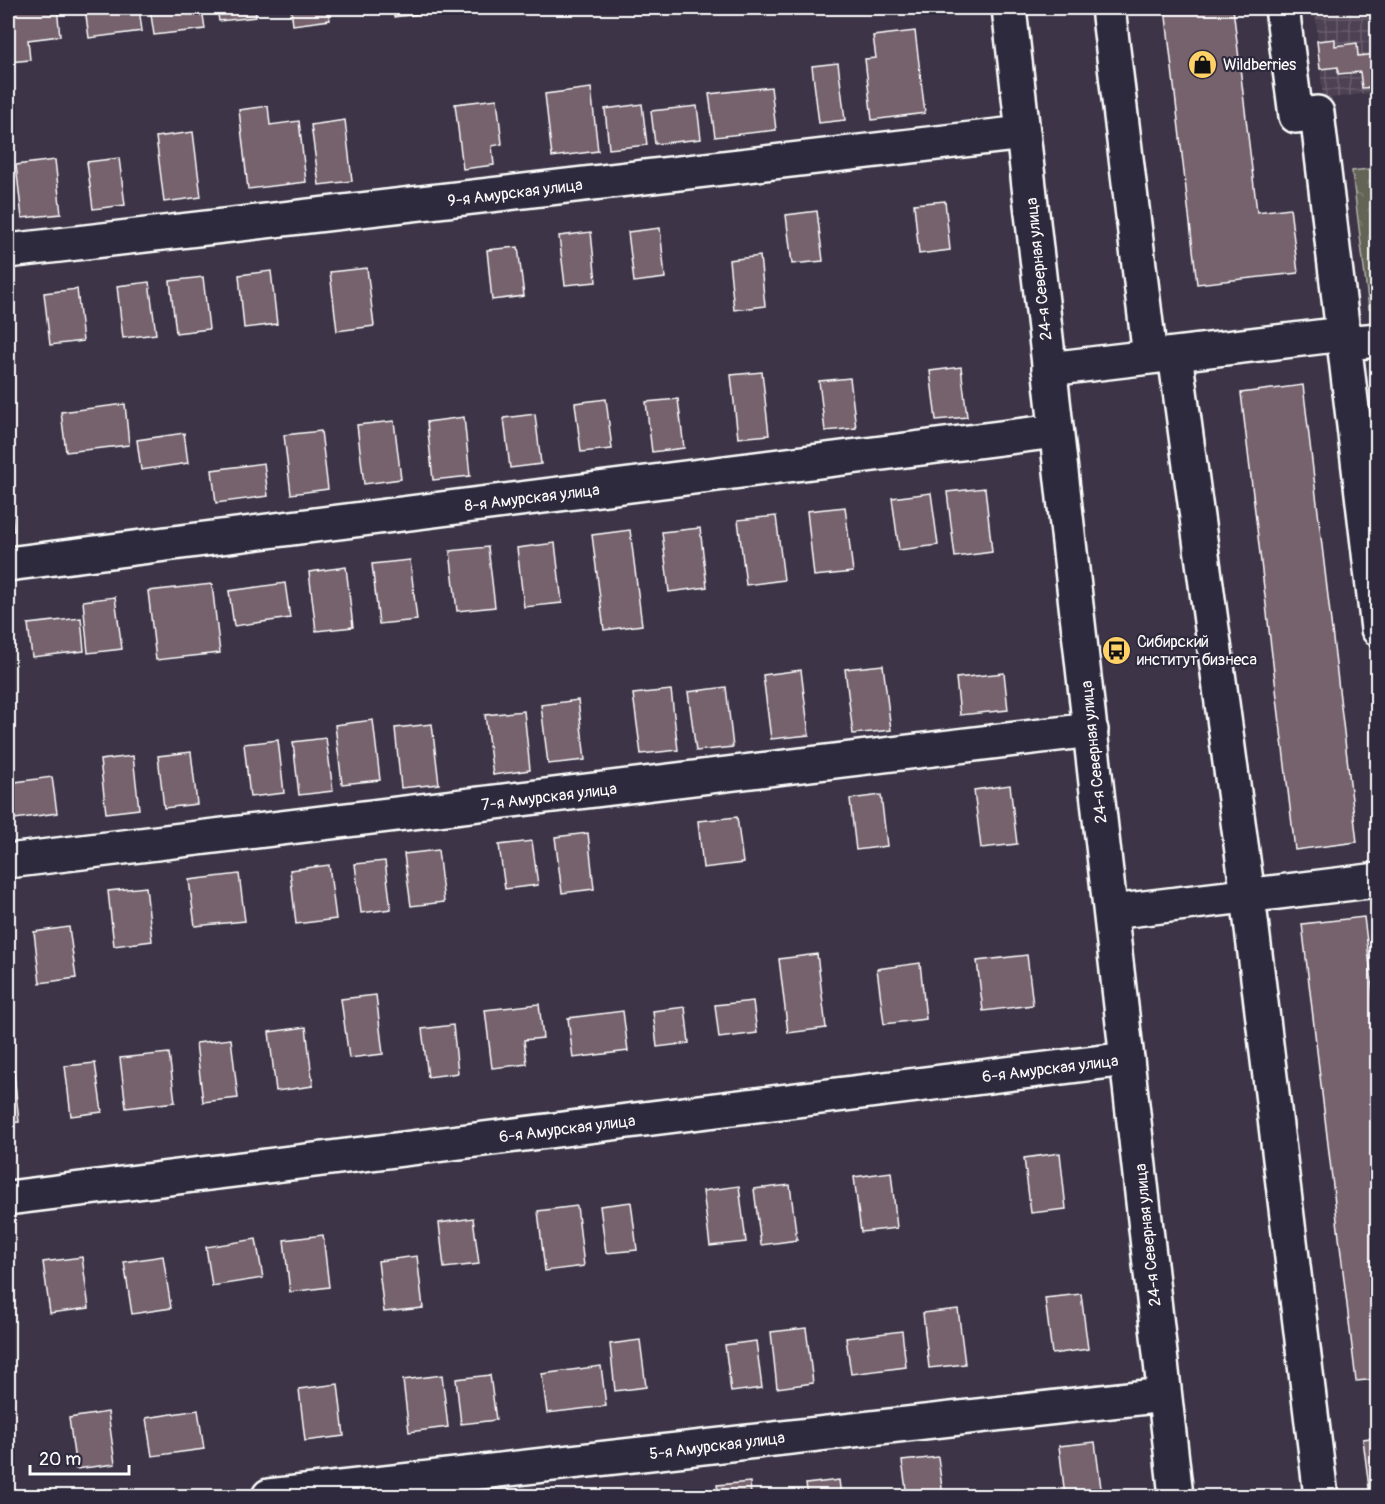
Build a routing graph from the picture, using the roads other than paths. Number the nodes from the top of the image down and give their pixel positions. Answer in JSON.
{"nodes":[{"id":1,"x":1009,"y":8,"type":"edge"},
{"id":2,"x":1108,"y":8,"type":"edge"},
{"id":3,"x":1282,"y":8,"type":"edge"},
{"id":4,"x":1023,"y":133,"type":"junction"},
{"id":5,"x":8,"y":251,"type":"edge"},
{"id":6,"x":1344,"y":339,"type":"junction"},
{"id":7,"x":1377,"y":340,"type":"edge"},
{"id":8,"x":1163,"y":355,"type":"junction"},
{"id":9,"x":1049,"y":369,"type":"junction"},
{"id":10,"x":1056,"y":430,"type":"junction"},
{"id":11,"x":8,"y":564,"type":"edge"},
{"id":12,"x":1377,"y":629,"type":"edge"},
{"id":13,"x":1091,"y":730,"type":"junction"},
{"id":14,"x":8,"y":861,"type":"edge"},
{"id":15,"x":1377,"y":880,"type":"edge"},
{"id":16,"x":1248,"y":896,"type":"junction"},
{"id":17,"x":1111,"y":912,"type":"junction"},
{"id":18,"x":1127,"y":1059,"type":"junction"},
{"id":19,"x":8,"y":1198,"type":"edge"},
{"id":20,"x":1164,"y":1395,"type":"junction"},
{"id":21,"x":269,"y":1497,"type":"edge"},
{"id":22,"x":1176,"y":1497,"type":"edge"},
{"id":23,"x":1321,"y":1497,"type":"edge"}],
"edges":[{"from":1,"to":4,"type":"street","name":"24-я Северная улица"},
{"from":2,"to":8,"type":"street"},
{"from":3,"to":6,"type":"street"},
{"from":4,"to":5,"type":"street","name":"9-я Амурская улица"},
{"from":4,"to":9,"type":"street","name":"24-я Северная улица"},
{"from":6,"to":7,"type":"street"},
{"from":6,"to":8,"type":"street"},
{"from":6,"to":12,"type":"street"},
{"from":8,"to":9,"type":"street"},
{"from":8,"to":16,"type":"street"},
{"from":9,"to":10,"type":"street","name":"24-я Северная улица"},
{"from":10,"to":11,"type":"street","name":"8-я Амурская улица"},
{"from":10,"to":13,"type":"street","name":"24-я Северная улица"},
{"from":13,"to":14,"type":"street","name":"7-я Амурская улица"},
{"from":13,"to":17,"type":"street","name":"24-я Северная улица"},
{"from":15,"to":16,"type":"street"},
{"from":16,"to":17,"type":"street"},
{"from":16,"to":23,"type":"street"},
{"from":17,"to":18,"type":"street","name":"24-я Северная улица"},
{"from":18,"to":19,"type":"street","name":"6-я Амурская улица"},
{"from":18,"to":20,"type":"street","name":"24-я Северная улица"},
{"from":20,"to":21,"type":"street","name":"5-я Амурская улица"},
{"from":20,"to":22,"type":"street","name":"24-я Северная улица"}]}
